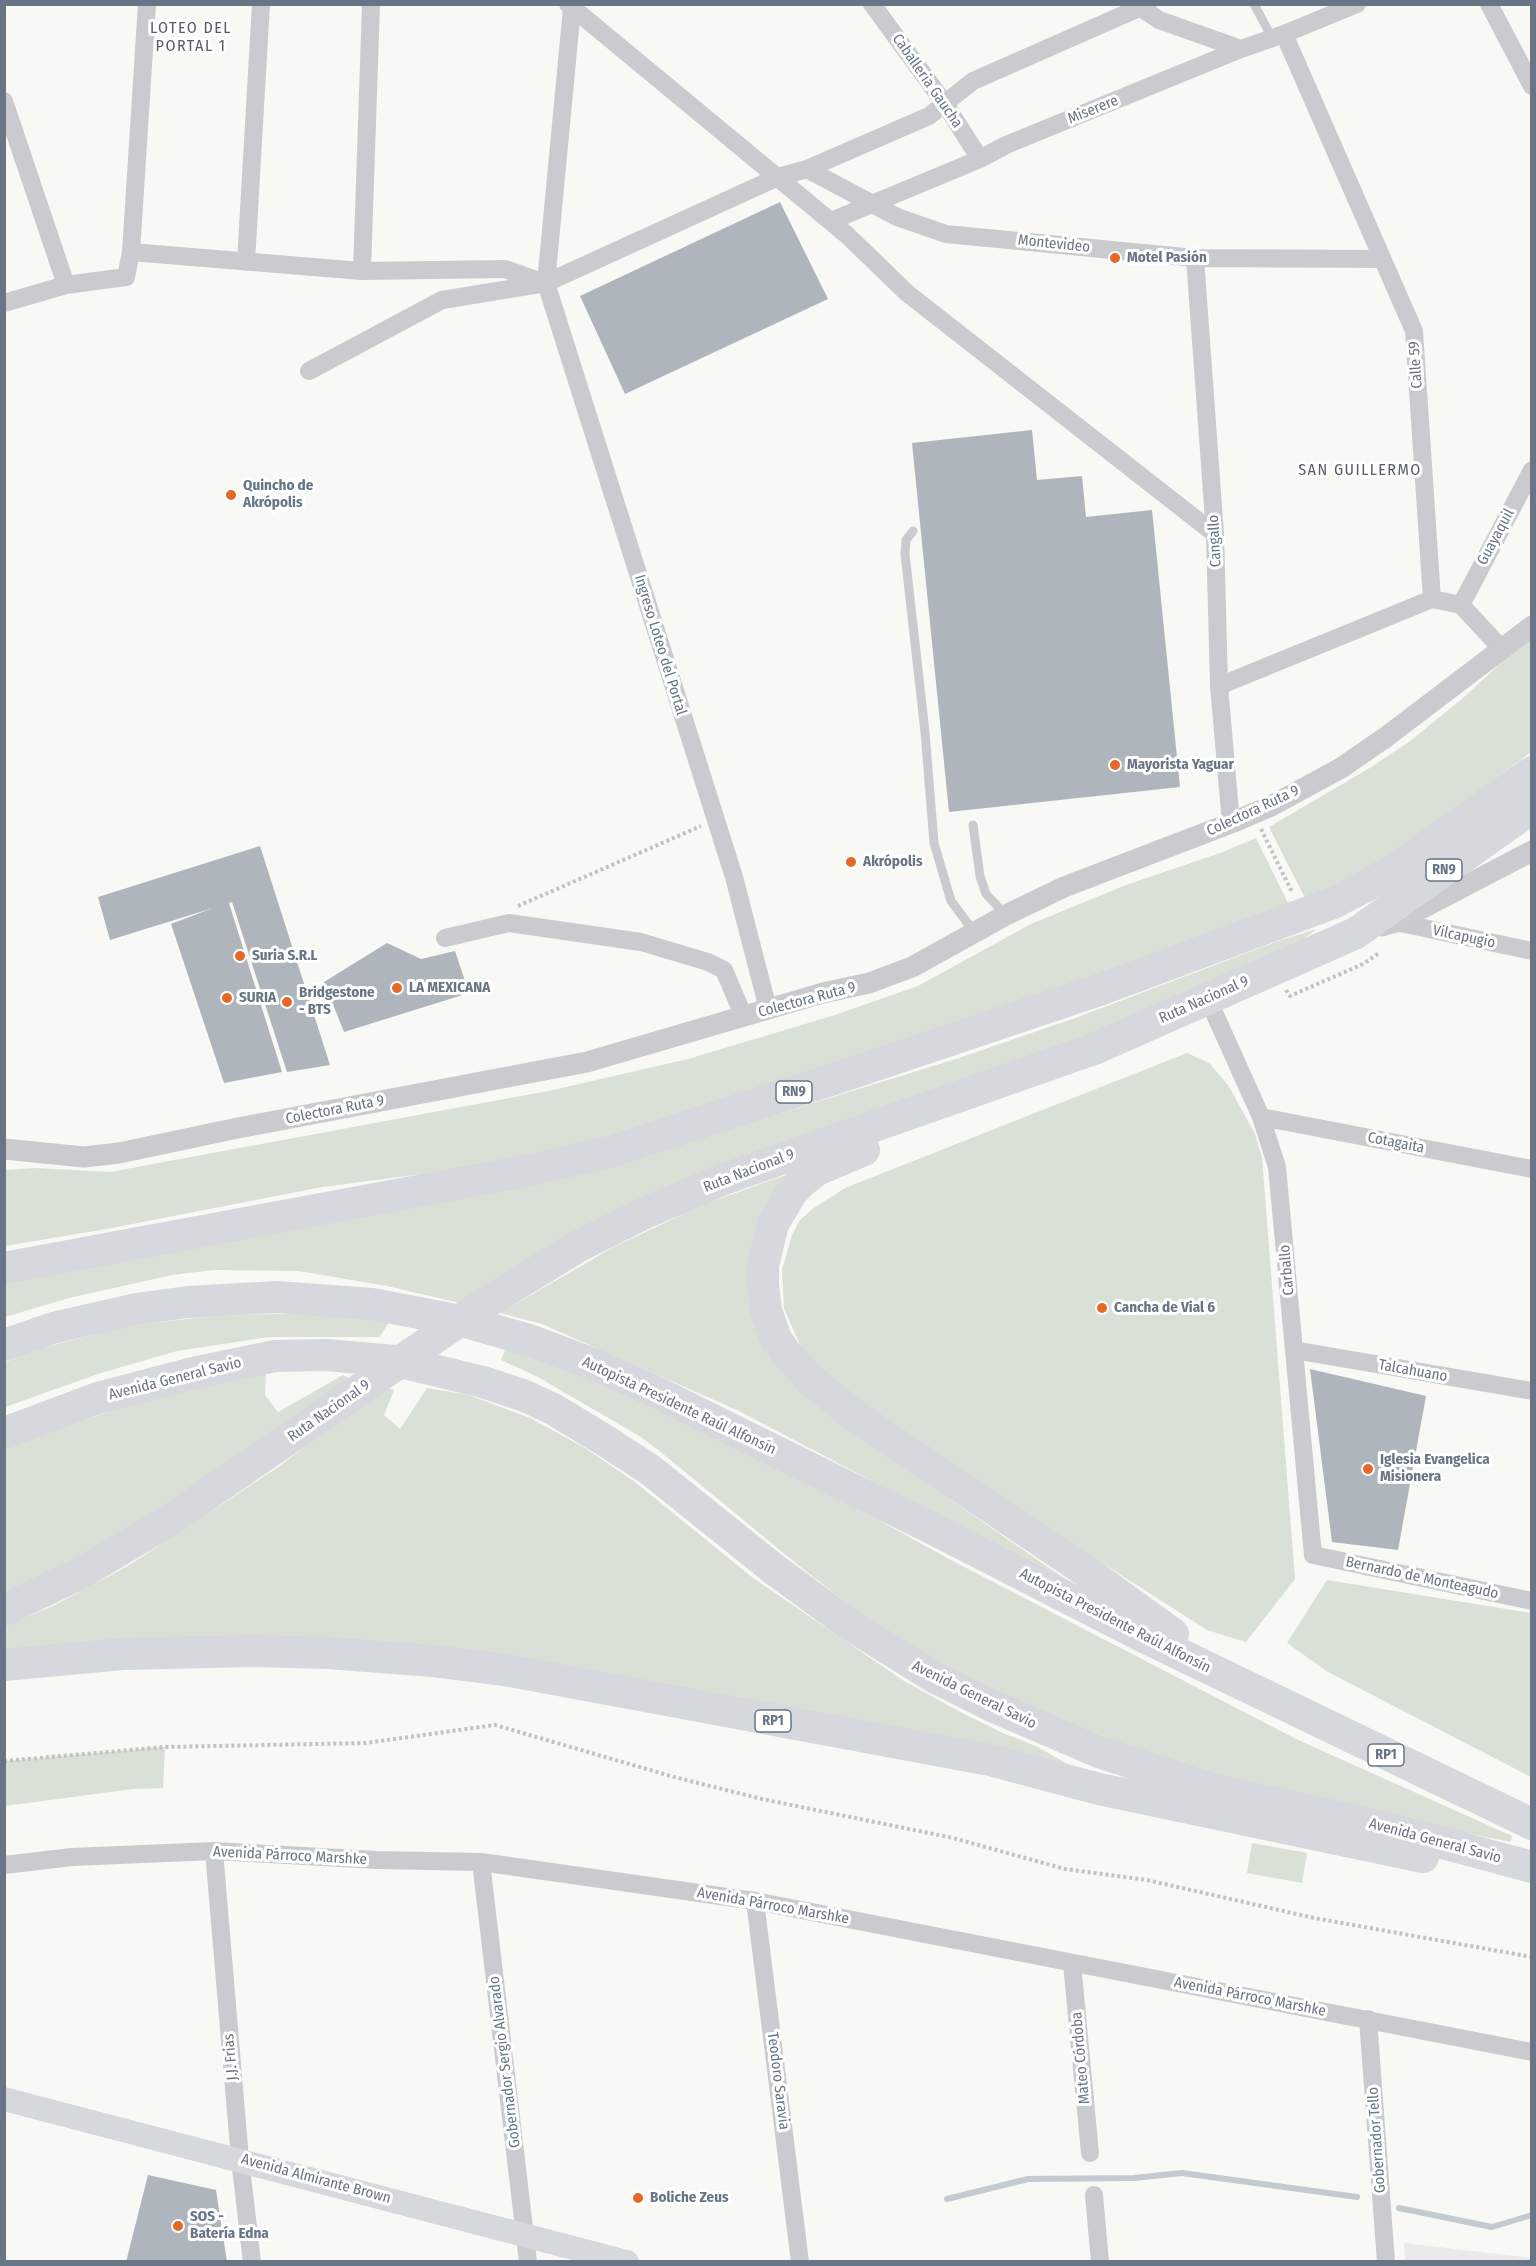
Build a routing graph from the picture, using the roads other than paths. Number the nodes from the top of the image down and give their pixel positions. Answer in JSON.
{"nodes":[{"id":1,"x":147,"y":4,"type":"edge"},
{"id":2,"x":261,"y":4,"type":"edge"},
{"id":3,"x":371,"y":4,"type":"edge"},
{"id":4,"x":872,"y":4,"type":"edge"},
{"id":5,"x":1254,"y":4,"type":"edge"},
{"id":6,"x":1357,"y":4,"type":"edge"},
{"id":7,"x":1489,"y":4,"type":"edge"},
{"id":8,"x":570,"y":6,"type":"edge"},
{"id":9,"x":1141,"y":6,"type":"edge"},
{"id":10,"x":1278,"y":36,"type":"junction"},
{"id":11,"x":1241,"y":49,"type":"junction"},
{"id":12,"x":1532,"y":86,"type":"edge"},
{"id":13,"x":4,"y":101,"type":"edge"},
{"id":14,"x":945,"y":104,"type":"junction"},
{"id":15,"x":980,"y":159,"type":"junction"},
{"id":16,"x":807,"y":170,"type":"junction"},
{"id":17,"x":778,"y":177,"type":"junction"},
{"id":18,"x":872,"y":204,"type":"junction"},
{"id":19,"x":831,"y":221,"type":"junction"},
{"id":20,"x":131,"y":252,"type":"junction"},
{"id":21,"x":1195,"y":258,"type":"junction"},
{"id":22,"x":1382,"y":260,"type":"junction"},
{"id":23,"x":246,"y":262,"type":"junction"},
{"id":24,"x":362,"y":271,"type":"junction"},
{"id":25,"x":546,"y":283,"type":"junction"},
{"id":26,"x":66,"y":285,"type":"junction"},
{"id":27,"x":4,"y":303,"type":"edge"},
{"id":28,"x":309,"y":371,"type":"dead end"},
{"id":29,"x":1532,"y":470,"type":"edge"},
{"id":30,"x":913,"y":531,"type":"dead end"},
{"id":31,"x":1215,"y":534,"type":"junction"},
{"id":32,"x":1432,"y":600,"type":"junction"},
{"id":33,"x":1461,"y":605,"type":"junction"},
{"id":34,"x":1532,"y":626,"type":"edge"},
{"id":35,"x":1501,"y":648,"type":"junction"},
{"id":36,"x":1219,"y":686,"type":"junction"},
{"id":37,"x":1532,"y":772,"type":"edge"},
{"id":38,"x":1532,"y":808,"type":"edge"},
{"id":39,"x":1231,"y":823,"type":"junction"},
{"id":40,"x":974,"y":825,"type":"dead end"},
{"id":41,"x":1532,"y":851,"type":"edge"},
{"id":42,"x":1006,"y":915,"type":"junction"},
{"id":43,"x":1396,"y":922,"type":"junction"},
{"id":44,"x":975,"y":933,"type":"junction"},
{"id":45,"x":446,"y":938,"type":"dead end"},
{"id":46,"x":1368,"y":943,"type":"junction"},
{"id":47,"x":1532,"y":951,"type":"edge"},
{"id":48,"x":1208,"y":999,"type":"junction"},
{"id":49,"x":768,"y":1009,"type":"junction"},
{"id":50,"x":744,"y":1017,"type":"junction"},
{"id":51,"x":1094,"y":1049,"type":"junction"},
{"id":52,"x":1261,"y":1117,"type":"junction"},
{"id":53,"x":4,"y":1149,"type":"edge"},
{"id":54,"x":1532,"y":1169,"type":"edge"},
{"id":55,"x":4,"y":1268,"type":"edge"},
{"id":56,"x":4,"y":1345,"type":"edge"},
{"id":57,"x":1294,"y":1350,"type":"junction"},
{"id":58,"x":1532,"y":1392,"type":"edge"},
{"id":59,"x":4,"y":1433,"type":"edge"},
{"id":60,"x":1313,"y":1555,"type":"joint"},
{"id":61,"x":1532,"y":1601,"type":"edge"},
{"id":62,"x":4,"y":1610,"type":"edge"},
{"id":63,"x":4,"y":1665,"type":"edge"},
{"id":64,"x":1241,"y":1684,"type":"junction"},
{"id":65,"x":1532,"y":1824,"type":"edge"},
{"id":66,"x":214,"y":1851,"type":"junction"},
{"id":67,"x":481,"y":1862,"type":"junction"},
{"id":68,"x":4,"y":1865,"type":"edge"},
{"id":69,"x":1532,"y":1867,"type":"edge"},
{"id":70,"x":1532,"y":1876,"type":"edge"},
{"id":71,"x":755,"y":1901,"type":"junction"},
{"id":72,"x":1072,"y":1964,"type":"junction"},
{"id":73,"x":1368,"y":2019,"type":"junction"},
{"id":74,"x":1532,"y":2052,"type":"edge"},
{"id":75,"x":4,"y":2098,"type":"edge"},
{"id":76,"x":1090,"y":2153,"type":"dead end"},
{"id":77,"x":240,"y":2159,"type":"junction"},
{"id":78,"x":1094,"y":2195,"type":"dead end"},
{"id":79,"x":526,"y":2234,"type":"junction"},
{"id":80,"x":252,"y":2262,"type":"edge"},
{"id":81,"x":528,"y":2262,"type":"edge"},
{"id":82,"x":627,"y":2262,"type":"edge"},
{"id":83,"x":801,"y":2262,"type":"edge"},
{"id":84,"x":1100,"y":2262,"type":"edge"},
{"id":85,"x":1386,"y":2262,"type":"edge"}],
"edges":[{"from":1,"to":20,"type":"street"},
{"from":2,"to":23,"type":"street"},
{"from":3,"to":24,"type":"street"},
{"from":4,"to":14,"type":"street","name":"Caballeria Gaucha"},
{"from":5,"to":10,"type":"lane"},
{"from":6,"to":10,"type":"street","name":"Miserere"},
{"from":7,"to":12,"type":"street"},
{"from":8,"to":17,"type":"street"},
{"from":8,"to":25,"type":"street"},
{"from":9,"to":11,"type":"street"},
{"from":9,"to":14,"type":"street"},
{"from":10,"to":11,"type":"street","name":"Miserere"},
{"from":10,"to":22,"type":"street","name":"Calle 59"},
{"from":11,"to":15,"type":"street","name":"Miserere"},
{"from":13,"to":26,"type":"street"},
{"from":14,"to":15,"type":"street","name":"Caballeria Gaucha"},
{"from":14,"to":16,"type":"street"},
{"from":15,"to":18,"type":"street","name":"Miserere"},
{"from":16,"to":17,"type":"street"},
{"from":16,"to":18,"type":"street","name":"Montevideo"},
{"from":17,"to":19,"type":"street"},
{"from":17,"to":25,"type":"street"},
{"from":18,"to":19,"type":"street","name":"Miserere"},
{"from":18,"to":21,"type":"street","name":"Montevideo"},
{"from":19,"to":31,"type":"street"},
{"from":20,"to":23,"type":"street"},
{"from":20,"to":26,"type":"street"},
{"from":21,"to":22,"type":"street","name":"Montevideo"},
{"from":21,"to":31,"type":"street","name":"Cangallo"},
{"from":22,"to":32,"type":"street","name":"Calle 59"},
{"from":23,"to":24,"type":"street"},
{"from":24,"to":25,"type":"street"},
{"from":25,"to":28,"type":"street"},
{"from":25,"to":49,"type":"street","name":"Ingreso Loteo del Portal"},
{"from":26,"to":27,"type":"street"},
{"from":29,"to":33,"type":"street","name":"Guayaquil"},
{"from":30,"to":44,"type":"lane"},
{"from":31,"to":36,"type":"street","name":"Cangallo"},
{"from":32,"to":33,"type":"street"},
{"from":32,"to":36,"type":"street"},
{"from":33,"to":35,"type":"street"},
{"from":34,"to":35,"type":"street","name":"Colectora Ruta 9"},
{"from":35,"to":39,"type":"street","name":"Colectora Ruta 9"},
{"from":36,"to":39,"type":"street","name":"Cangallo"},
{"from":37,"to":55,"type":"highway","number":"RN9"},
{"from":38,"to":46,"type":"highway","name":"Ruta Nacional 9","number":"RN9"},
{"from":39,"to":42,"type":"street","name":"Colectora Ruta 9"},
{"from":40,"to":42,"type":"lane"},
{"from":41,"to":43,"type":"street"},
{"from":42,"to":44,"type":"street","name":"Colectora Ruta 9"},
{"from":43,"to":46,"type":"street"},
{"from":43,"to":47,"type":"street","name":"Vilcapugio"},
{"from":44,"to":49,"type":"street","name":"Colectora Ruta 9"},
{"from":45,"to":50,"type":"street"},
{"from":46,"to":48,"type":"highway","name":"Ruta Nacional 9","number":"RN9"},
{"from":48,"to":51,"type":"highway","name":"Ruta Nacional 9","number":"RN9"},
{"from":48,"to":52,"type":"street","name":"Carballo"},
{"from":49,"to":50,"type":"street","name":"Colectora Ruta 9"},
{"from":50,"to":53,"type":"street","name":"Colectora Ruta 9"},
{"from":51,"to":62,"type":"highway","name":"Ruta Nacional 9","number":"RN9"},
{"from":51,"to":64,"type":"highway"},
{"from":52,"to":54,"type":"street","name":"Cotagaita"},
{"from":52,"to":57,"type":"street","name":"Carballo"},
{"from":56,"to":64,"type":"highway","name":"Autopista Presidente Raúl Alfonsín"},
{"from":57,"to":58,"type":"street","name":"Talcahuano"},
{"from":57,"to":60,"type":"street","name":"Carballo"},
{"from":59,"to":69,"type":"highway","name":"Avenida General Savio"},
{"from":60,"to":61,"type":"street","name":"Bernardo de Monteagudo"},
{"from":63,"to":70,"type":"highway","number":"RP1"},
{"from":64,"to":65,"type":"highway","number":"RP1"},
{"from":66,"to":67,"type":"street","name":"Avenida Párroco Marshke"},
{"from":66,"to":68,"type":"street","name":"Avenida Párroco Marshke"},
{"from":66,"to":77,"type":"street","name":"J.J. Frias"},
{"from":67,"to":71,"type":"street","name":"Avenida Párroco Marshke"},
{"from":67,"to":79,"type":"street","name":"Gobernador Sergio Alvarado"},
{"from":71,"to":72,"type":"street","name":"Avenida Párroco Marshke"},
{"from":71,"to":83,"type":"street","name":"Teodoro Saravia"},
{"from":72,"to":73,"type":"street","name":"Avenida Párroco Marshke"},
{"from":72,"to":76,"type":"street","name":"Mateo Córdoba"},
{"from":73,"to":74,"type":"street","name":"Avenida Párroco Marshke"},
{"from":73,"to":85,"type":"street","name":"Gobernador Tello"},
{"from":75,"to":77,"type":"main road","name":"Avenida Almirante Brown"},
{"from":77,"to":79,"type":"main road","name":"Avenida Almirante Brown"},
{"from":77,"to":80,"type":"street","name":"J.J. Frias"},
{"from":78,"to":84,"type":"street"},
{"from":79,"to":81,"type":"street","name":"Gobernador Sergio Alvarado"},
{"from":79,"to":82,"type":"main road","name":"Avenida Almirante Brown"}]}
